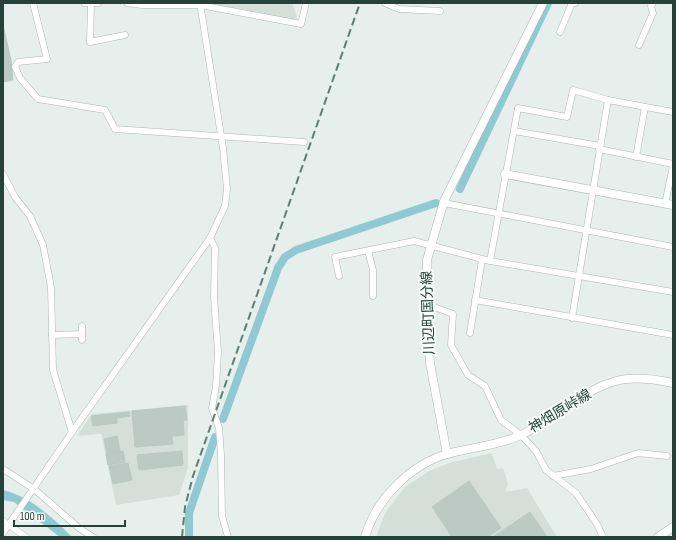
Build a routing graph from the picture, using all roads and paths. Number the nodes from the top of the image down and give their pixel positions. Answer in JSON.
{"nodes":[{"id":1,"x":33,"y":3,"type":"edge"},
{"id":2,"x":84,"y":3,"type":"edge"},
{"id":3,"x":91,"y":3,"type":"edge"},
{"id":4,"x":98,"y":3,"type":"edge"},
{"id":5,"x":127,"y":3,"type":"edge"},
{"id":6,"x":306,"y":3,"type":"edge"},
{"id":7,"x":385,"y":3,"type":"edge"},
{"id":8,"x":543,"y":3,"type":"edge"},
{"id":9,"x":575,"y":3,"type":"edge"},
{"id":10,"x":653,"y":3,"type":"edge"},
{"id":11,"x":200,"y":4,"type":"edge"},
{"id":12,"x":440,"y":11,"type":"dead end"},
{"id":13,"x":560,"y":32,"type":"dead end"},
{"id":14,"x":125,"y":35,"type":"dead end"},
{"id":15,"x":640,"y":45,"type":"dead end"},
{"id":16,"x":608,"y":100,"type":"junction"},
{"id":17,"x":645,"y":107,"type":"junction"},
{"id":18,"x":673,"y":112,"type":"edge"},
{"id":19,"x":514,"y":131,"type":"junction"},
{"id":20,"x":220,"y":136,"type":"junction"},
{"id":21,"x":304,"y":142,"type":"dead end"},
{"id":22,"x":600,"y":148,"type":"junction"},
{"id":23,"x":636,"y":157,"type":"junction"},
{"id":24,"x":673,"y":165,"type":"edge"},
{"id":25,"x":3,"y":174,"type":"edge"},
{"id":26,"x":505,"y":174,"type":"junction"},
{"id":27,"x":592,"y":190,"type":"junction"},
{"id":28,"x":444,"y":203,"type":"junction"},
{"id":29,"x":669,"y":205,"type":"edge"},
{"id":30,"x":497,"y":215,"type":"junction"},
{"id":31,"x":585,"y":231,"type":"junction"},
{"id":32,"x":210,"y":238,"type":"junction"},
{"id":33,"x":430,"y":245,"type":"junction"},
{"id":34,"x":673,"y":247,"type":"edge"},
{"id":35,"x":368,"y":251,"type":"junction"},
{"id":36,"x":482,"y":260,"type":"junction"},
{"id":37,"x":490,"y":262,"type":"junction"},
{"id":38,"x":339,"y":276,"type":"dead end"},
{"id":39,"x":577,"y":277,"type":"junction"},
{"id":40,"x":673,"y":292,"type":"edge"},
{"id":41,"x":373,"y":296,"type":"dead end"},
{"id":42,"x":475,"y":300,"type":"junction"},
{"id":43,"x":426,"y":304,"type":"junction"},
{"id":44,"x":572,"y":318,"type":"junction"},
{"id":45,"x":82,"y":326,"type":"dead end"},
{"id":46,"x":470,"y":334,"type":"dead end"},
{"id":47,"x":52,"y":335,"type":"junction"},
{"id":48,"x":673,"y":335,"type":"edge"},
{"id":49,"x":673,"y":383,"type":"edge"},
{"id":50,"x":72,"y":432,"type":"junction"},
{"id":51,"x":521,"y":435,"type":"junction"},
{"id":52,"x":447,"y":454,"type":"junction"},
{"id":53,"x":667,"y":456,"type":"dead end"},
{"id":54,"x":3,"y":469,"type":"edge"},
{"id":55,"x":553,"y":476,"type":"junction"},
{"id":56,"x":34,"y":490,"type":"junction"},
{"id":57,"x":3,"y":521,"type":"edge"},
{"id":58,"x":11,"y":523,"type":"junction"},
{"id":59,"x":673,"y":527,"type":"edge"},
{"id":60,"x":3,"y":534,"type":"edge"},
{"id":61,"x":663,"y":536,"type":"edge"},
{"id":62,"x":26,"y":537,"type":"edge"},
{"id":63,"x":93,"y":537,"type":"edge"},
{"id":64,"x":228,"y":537,"type":"edge"},
{"id":65,"x":364,"y":537,"type":"edge"},
{"id":66,"x":603,"y":537,"type":"edge"}],
"edges":[{"from":1,"to":20,"type":"street"},
{"from":2,"to":3,"type":"street"},
{"from":3,"to":4,"type":"street"},
{"from":3,"to":14,"type":"street"},
{"from":5,"to":11,"type":"street"},
{"from":6,"to":11,"type":"street"},
{"from":7,"to":12,"type":"street"},
{"from":8,"to":28,"type":"street","name":"川辺町国分線"},
{"from":9,"to":13,"type":"street"},
{"from":10,"to":15,"type":"street"},
{"from":11,"to":20,"type":"street"},
{"from":16,"to":17,"type":"street"},
{"from":16,"to":19,"type":"street"},
{"from":16,"to":22,"type":"street"},
{"from":17,"to":18,"type":"street"},
{"from":17,"to":23,"type":"street"},
{"from":19,"to":22,"type":"street"},
{"from":19,"to":26,"type":"street"},
{"from":20,"to":21,"type":"street"},
{"from":20,"to":32,"type":"street"},
{"from":22,"to":23,"type":"street"},
{"from":22,"to":27,"type":"street"},
{"from":23,"to":24,"type":"street"},
{"from":24,"to":29,"type":"street"},
{"from":25,"to":47,"type":"street"},
{"from":26,"to":27,"type":"street"},
{"from":26,"to":30,"type":"street"},
{"from":27,"to":29,"type":"street"},
{"from":27,"to":31,"type":"street"},
{"from":28,"to":30,"type":"street"},
{"from":28,"to":33,"type":"street","name":"川辺町国分線"},
{"from":30,"to":31,"type":"street"},
{"from":30,"to":37,"type":"street"},
{"from":31,"to":34,"type":"street"},
{"from":31,"to":39,"type":"street"},
{"from":32,"to":50,"type":"street"},
{"from":32,"to":64,"type":"street"},
{"from":33,"to":35,"type":"street"},
{"from":33,"to":36,"type":"street"},
{"from":33,"to":43,"type":"street","name":"川辺町国分線"},
{"from":35,"to":38,"type":"street"},
{"from":35,"to":41,"type":"street"},
{"from":36,"to":37,"type":"street"},
{"from":36,"to":42,"type":"street"},
{"from":37,"to":39,"type":"street"},
{"from":39,"to":40,"type":"street"},
{"from":39,"to":44,"type":"street"},
{"from":42,"to":44,"type":"street"},
{"from":42,"to":46,"type":"street"},
{"from":43,"to":51,"type":"street"},
{"from":43,"to":52,"type":"street","name":"川辺町国分線"},
{"from":44,"to":48,"type":"street"},
{"from":45,"to":47,"type":"street"},
{"from":47,"to":50,"type":"street"},
{"from":49,"to":51,"type":"street","name":"神畑原峠線"},
{"from":50,"to":56,"type":"street"},
{"from":51,"to":52,"type":"street","name":"神畑原峠線"},
{"from":51,"to":55,"type":"street"},
{"from":52,"to":65,"type":"street"},
{"from":53,"to":55,"type":"street"},
{"from":54,"to":56,"type":"street"},
{"from":55,"to":66,"type":"street"},
{"from":56,"to":58,"type":"street"},
{"from":56,"to":63,"type":"street"},
{"from":57,"to":58,"type":"street"},
{"from":58,"to":60,"type":"street"},
{"from":58,"to":62,"type":"street"},
{"from":59,"to":61,"type":"street"}]}
